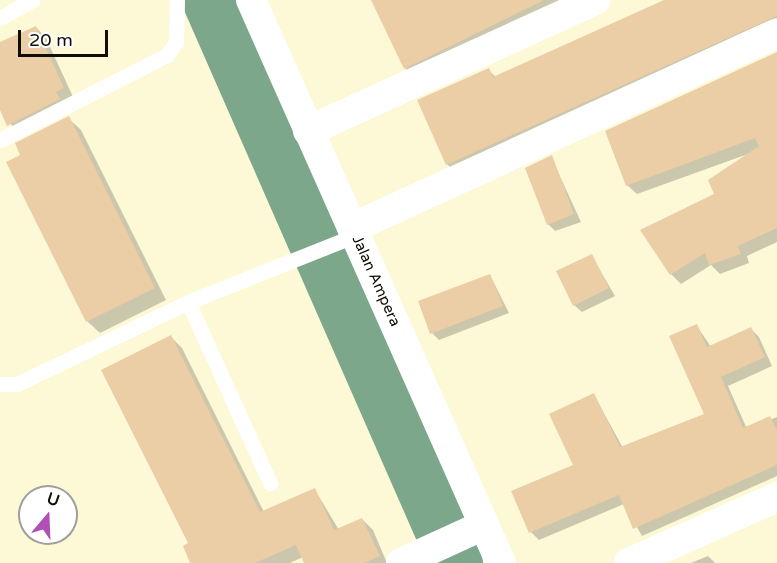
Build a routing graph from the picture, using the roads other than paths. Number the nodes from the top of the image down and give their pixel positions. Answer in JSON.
{"nodes":[{"id":1,"x":33,"y":0,"type":"edge"},
{"id":2,"x":177,"y":0,"type":"edge"},
{"id":3,"x":251,"y":0,"type":"edge"},
{"id":4,"x":596,"y":0,"type":"edge"},
{"id":5,"x":0,"y":18,"type":"edge"},
{"id":6,"x":777,"y":33,"type":"edge"},
{"id":7,"x":308,"y":131,"type":"junction"},
{"id":8,"x":0,"y":140,"type":"edge"},
{"id":9,"x":352,"y":233,"type":"junction"},
{"id":10,"x":188,"y":302,"type":"junction"},
{"id":11,"x":0,"y":384,"type":"edge"},
{"id":12,"x":270,"y":483,"type":"dead end"},
{"id":13,"x":777,"y":497,"type":"edge"},
{"id":14,"x":471,"y":532,"type":"junction"},
{"id":15,"x":404,"y":562,"type":"edge"},
{"id":16,"x":501,"y":563,"type":"edge"},
{"id":17,"x":629,"y":563,"type":"edge"}],
"edges":[{"from":1,"to":5,"type":"lane"},
{"from":2,"to":8,"type":"lane"},
{"from":3,"to":7,"type":"street","name":"Jalan Ampera"},
{"from":4,"to":7,"type":"street"},
{"from":6,"to":9,"type":"street"},
{"from":7,"to":9,"type":"street","name":"Jalan Ampera"},
{"from":9,"to":10,"type":"lane"},
{"from":9,"to":14,"type":"street","name":"Jalan Ampera"},
{"from":10,"to":11,"type":"lane"},
{"from":10,"to":12,"type":"lane"},
{"from":13,"to":17,"type":"street"},
{"from":14,"to":15,"type":"street"},
{"from":14,"to":16,"type":"street","name":"Jalan Ampera"}]}
